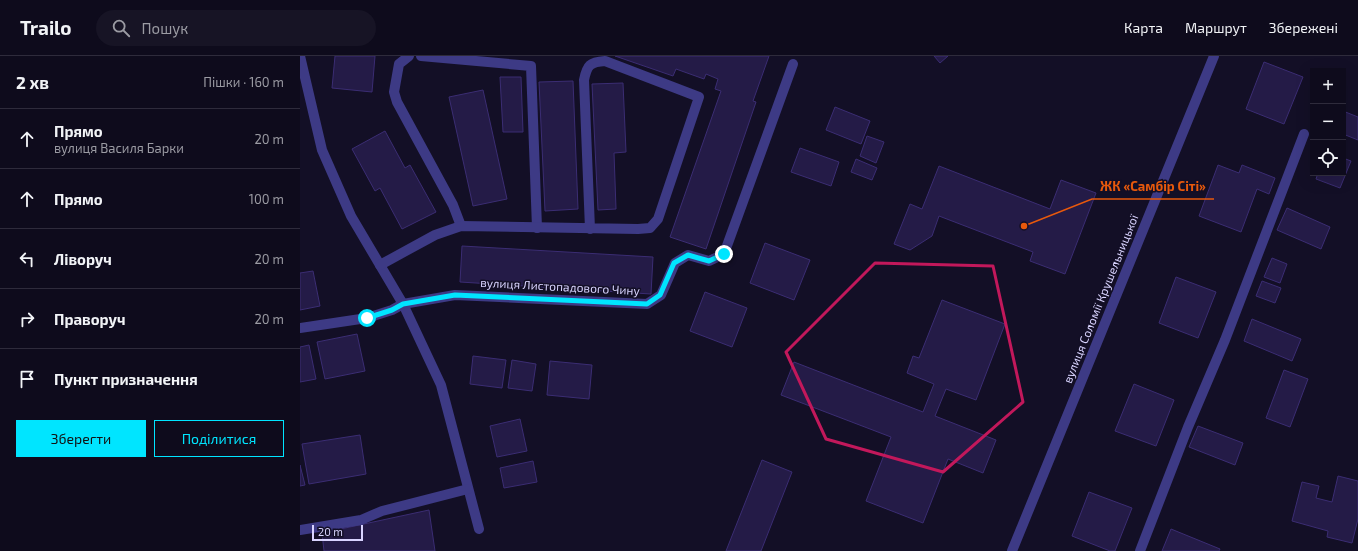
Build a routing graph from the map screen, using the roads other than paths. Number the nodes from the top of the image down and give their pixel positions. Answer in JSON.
{"nodes":[{"id":1,"x":300,"y":56,"type":"edge"},
{"id":2,"x":409,"y":56,"type":"edge"},
{"id":3,"x":421,"y":56,"type":"edge"},
{"id":4,"x":1214,"y":56,"type":"edge"},
{"id":5,"x":793,"y":64,"type":"dead end"},
{"id":6,"x":1304,"y":134,"type":"dead end"},
{"id":7,"x":461,"y":226,"type":"junction"},
{"id":8,"x":537,"y":228,"type":"junction"},
{"id":9,"x":590,"y":229,"type":"junction"},
{"id":10,"x":380,"y":265,"type":"junction"},
{"id":11,"x":403,"y":304,"type":"junction"},
{"id":12,"x":300,"y":328,"type":"edge"},
{"id":13,"x":468,"y":489,"type":"junction"},
{"id":14,"x":479,"y":529,"type":"dead end"},
{"id":15,"x":300,"y":530,"type":"edge"},
{"id":16,"x":1012,"y":551,"type":"edge"},
{"id":17,"x":1140,"y":551,"type":"edge"}],
"edges":[{"from":1,"to":10,"type":"street"},
{"from":2,"to":7,"type":"street"},
{"from":3,"to":8,"type":"street"},
{"from":4,"to":16,"type":"street","name":"вулиця Соломії Крушельницької"},
{"from":5,"to":11,"type":"street","name":"вулиця Листопадового Чину"},
{"from":6,"to":17,"type":"street"},
{"from":7,"to":8,"type":"street"},
{"from":7,"to":10,"type":"street"},
{"from":8,"to":9,"type":"street"},
{"from":9,"to":9,"type":"street"},
{"from":10,"to":11,"type":"street"},
{"from":11,"to":12,"type":"street","name":"вулиця Листопадового Чину"},
{"from":11,"to":13,"type":"street"},
{"from":13,"to":14,"type":"street"},
{"from":13,"to":15,"type":"street"}]}
